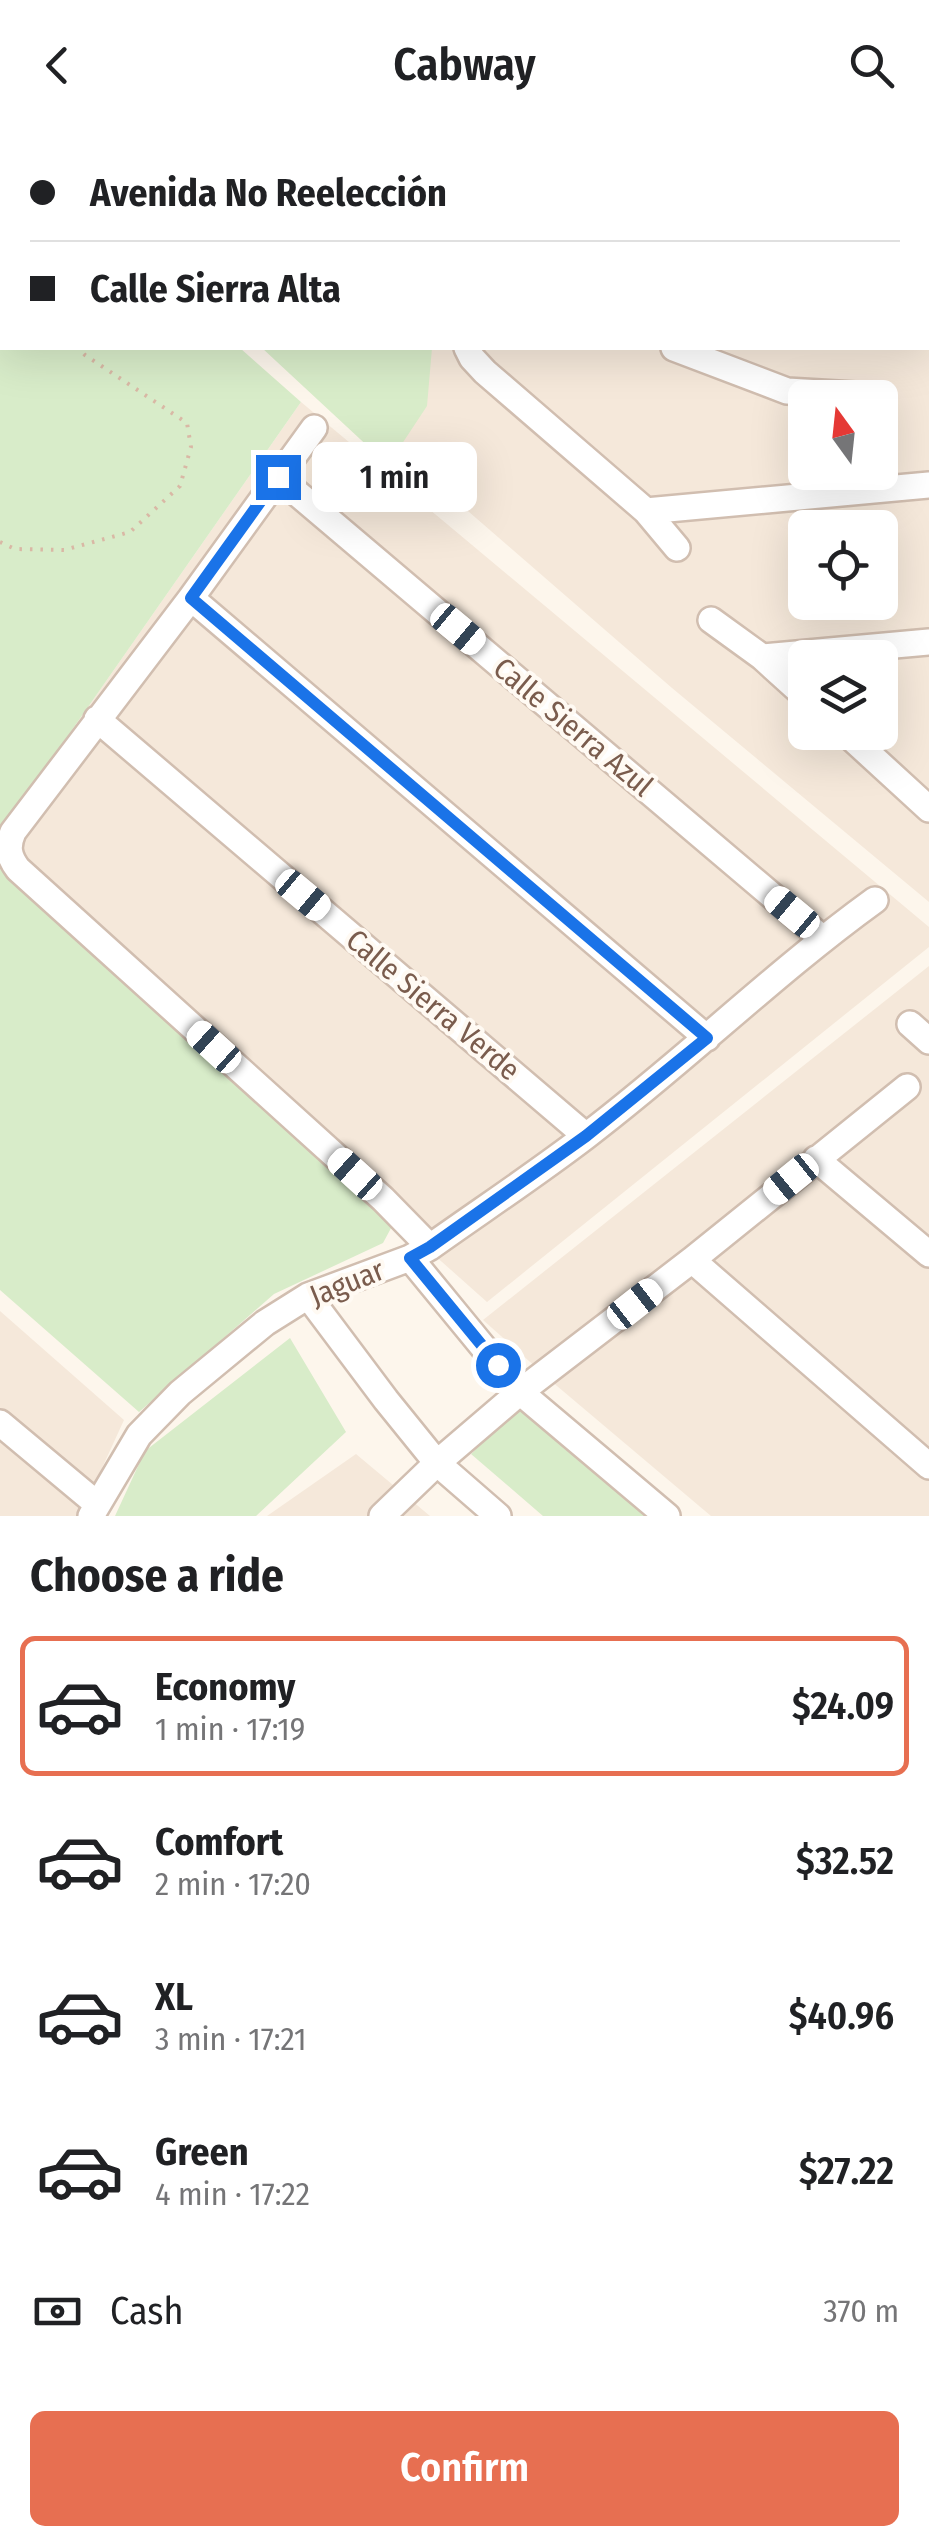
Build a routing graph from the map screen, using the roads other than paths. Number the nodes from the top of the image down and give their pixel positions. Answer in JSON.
{"nodes":[{"id":1,"x":679,"y":350,"type":"edge"},
{"id":2,"x":469,"y":352,"type":"edge"},
{"id":3,"x":788,"y":391,"type":"edge"},
{"id":4,"x":314,"y":428,"type":"dead end"},
{"id":5,"x":278,"y":477,"type":"junction"},
{"id":6,"x":929,"y":485,"type":"edge"},
{"id":7,"x":646,"y":512,"type":"junction"},
{"id":8,"x":678,"y":548,"type":"dead end"},
{"id":9,"x":191,"y":598,"type":"junction"},
{"id":10,"x":711,"y":620,"type":"dead end"},
{"id":11,"x":929,"y":642,"type":"edge"},
{"id":12,"x":762,"y":657,"type":"junction"},
{"id":13,"x":788,"y":681,"type":"edge"},
{"id":14,"x":96,"y":720,"type":"junction"},
{"id":15,"x":865,"y":750,"type":"edge"},
{"id":16,"x":926,"y":804,"type":"edge"},
{"id":17,"x":875,"y":900,"type":"dead end"},
{"id":18,"x":822,"y":938,"type":"junction"},
{"id":19,"x":707,"y":1038,"type":"junction"},
{"id":20,"x":907,"y":1087,"type":"dead end"},
{"id":21,"x":586,"y":1136,"type":"junction"},
{"id":22,"x":816,"y":1158,"type":"junction"},
{"id":23,"x":420,"y":1252,"type":"junction"},
{"id":24,"x":929,"y":1254,"type":"edge"},
{"id":25,"x":692,"y":1260,"type":"junction"},
{"id":26,"x":308,"y":1296,"type":"junction"},
{"id":27,"x":520,"y":1392,"type":"junction"},
{"id":28,"x":0,"y":1423,"type":"edge"},
{"id":29,"x":437,"y":1463,"type":"junction"},
{"id":30,"x":929,"y":1466,"type":"edge"},
{"id":31,"x":94,"y":1510,"type":"edge"},
{"id":32,"x":382,"y":1516,"type":"edge"},
{"id":33,"x":498,"y":1516,"type":"edge"},
{"id":34,"x":667,"y":1516,"type":"edge"}],
"edges":[{"from":1,"to":3,"type":"street"},
{"from":2,"to":7,"type":"street"},
{"from":4,"to":5,"type":"street"},
{"from":5,"to":9,"type":"street"},
{"from":5,"to":18,"type":"street","name":"Calle Sierra Azul"},
{"from":6,"to":7,"type":"street"},
{"from":7,"to":8,"type":"street"},
{"from":9,"to":14,"type":"street"},
{"from":9,"to":19,"type":"street"},
{"from":10,"to":12,"type":"street"},
{"from":11,"to":12,"type":"street"},
{"from":12,"to":13,"type":"street"},
{"from":14,"to":21,"type":"street","name":"Calle Sierra Verde"},
{"from":14,"to":23,"type":"street"},
{"from":15,"to":16,"type":"street"},
{"from":17,"to":18,"type":"street","name":"Jaguar"},
{"from":18,"to":19,"type":"street","name":"Jaguar"},
{"from":19,"to":21,"type":"street","name":"Jaguar"},
{"from":20,"to":22,"type":"street"},
{"from":21,"to":23,"type":"street","name":"Jaguar"},
{"from":22,"to":24,"type":"street"},
{"from":22,"to":25,"type":"street"},
{"from":23,"to":26,"type":"street","name":"Jaguar"},
{"from":23,"to":27,"type":"street"},
{"from":25,"to":27,"type":"street"},
{"from":25,"to":30,"type":"street"},
{"from":26,"to":29,"type":"street"},
{"from":26,"to":31,"type":"street","name":"Jaguar"},
{"from":27,"to":29,"type":"street"},
{"from":27,"to":34,"type":"street"},
{"from":28,"to":31,"type":"street"},
{"from":29,"to":32,"type":"street"},
{"from":29,"to":33,"type":"street"}]}
